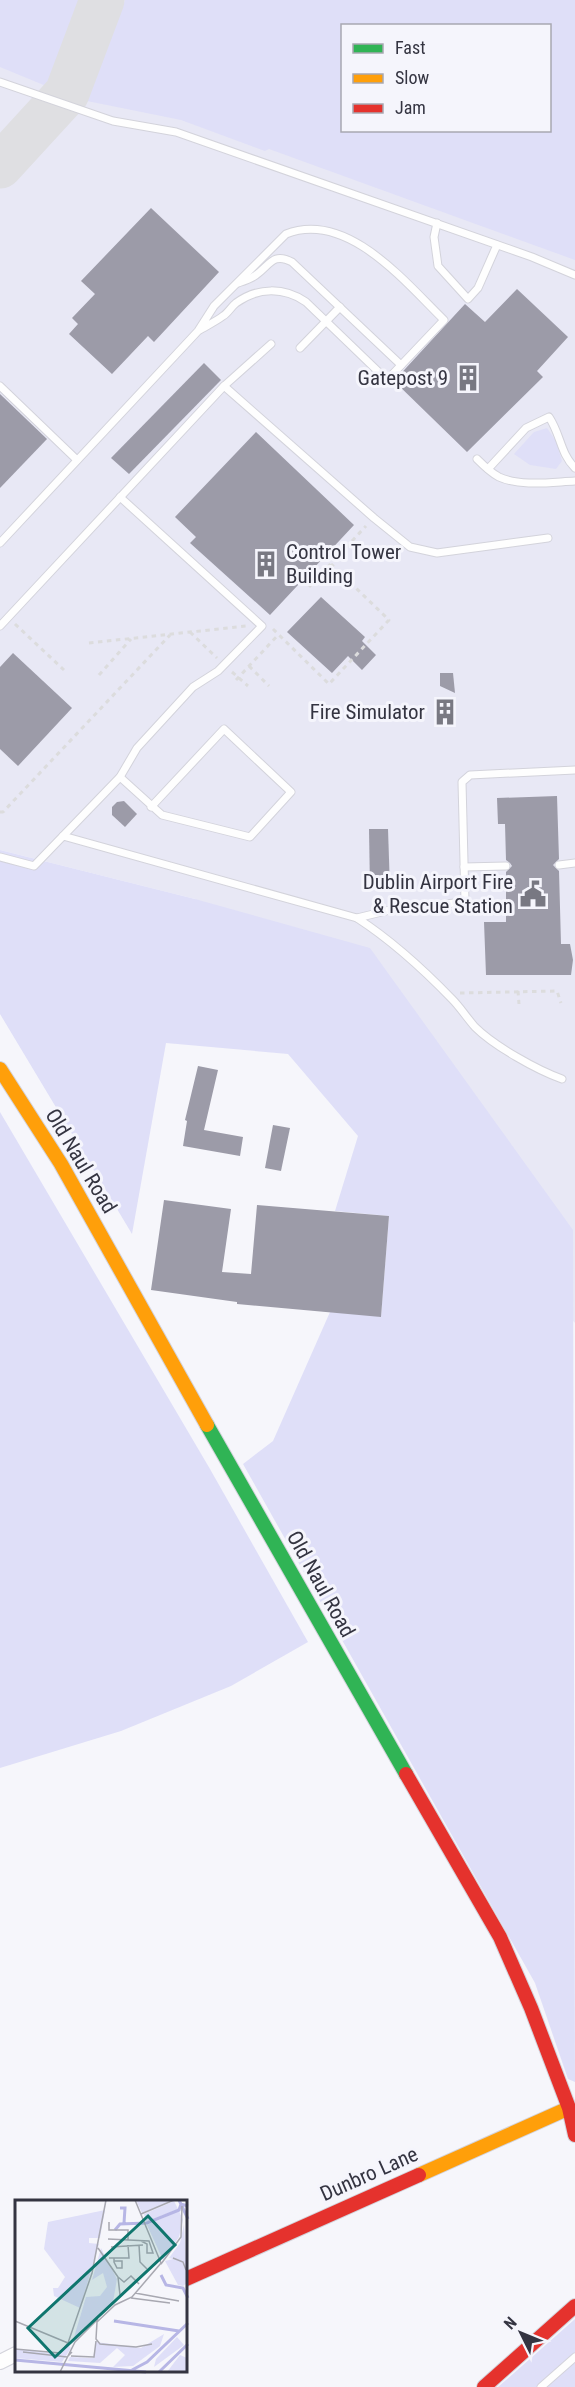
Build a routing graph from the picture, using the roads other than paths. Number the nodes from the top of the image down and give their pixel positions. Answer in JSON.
{"nodes":[{"id":1,"x":0,"y":82,"type":"edge"},
{"id":2,"x":437,"y":223,"type":"junction"},
{"id":3,"x":497,"y":245,"type":"junction"},
{"id":4,"x":575,"y":274,"type":"edge"},
{"id":5,"x":236,"y":284,"type":"junction"},
{"id":6,"x":340,"y":307,"type":"junction"},
{"id":7,"x":326,"y":321,"type":"junction"},
{"id":8,"x":198,"y":331,"type":"junction"},
{"id":9,"x":271,"y":344,"type":"dead end"},
{"id":10,"x":300,"y":348,"type":"dead end"},
{"id":11,"x":401,"y":365,"type":"junction"},
{"id":12,"x":0,"y":386,"type":"edge"},
{"id":13,"x":224,"y":386,"type":"junction"},
{"id":14,"x":477,"y":459,"type":"dead end"},
{"id":15,"x":77,"y":460,"type":"junction"},
{"id":16,"x":575,"y":468,"type":"edge"},
{"id":17,"x":488,"y":469,"type":"junction"},
{"id":18,"x":575,"y":481,"type":"edge"},
{"id":19,"x":120,"y":497,"type":"junction"},
{"id":20,"x":548,"y":538,"type":"dead end"},
{"id":21,"x":0,"y":543,"type":"edge"},
{"id":22,"x":0,"y":626,"type":"edge"},
{"id":23,"x":575,"y":770,"type":"edge"},
{"id":24,"x":120,"y":777,"type":"junction"},
{"id":25,"x":151,"y":807,"type":"junction"},
{"id":26,"x":63,"y":836,"type":"junction"},
{"id":27,"x":0,"y":857,"type":"edge"},
{"id":28,"x":575,"y":863,"type":"edge"},
{"id":29,"x":559,"y":865,"type":"dead end"},
{"id":30,"x":506,"y":866,"type":"dead end"},
{"id":31,"x":464,"y":867,"type":"junction"},
{"id":32,"x":357,"y":918,"type":"junction"},
{"id":33,"x":0,"y":1069,"type":"edge"},
{"id":34,"x":562,"y":1079,"type":"dead end"},
{"id":35,"x":569,"y":2108,"type":"junction"},
{"id":36,"x":575,"y":2135,"type":"edge"},
{"id":37,"x":188,"y":2278,"type":"edge"},
{"id":38,"x":574,"y":2307,"type":"edge"},
{"id":39,"x":15,"y":2355,"type":"edge"},
{"id":40,"x":575,"y":2357,"type":"edge"},
{"id":41,"x":0,"y":2362,"type":"edge"},
{"id":42,"x":484,"y":2387,"type":"edge"},
{"id":43,"x":541,"y":2387,"type":"edge"}],
"edges":[{"from":1,"to":2,"type":"lane"},
{"from":2,"to":3,"type":"lane"},
{"from":2,"to":3,"type":"lane"},
{"from":3,"to":4,"type":"lane"},
{"from":5,"to":6,"type":"lane"},
{"from":5,"to":8,"type":"lane"},
{"from":5,"to":11,"type":"lane"},
{"from":6,"to":7,"type":"lane"},
{"from":6,"to":11,"type":"lane"},
{"from":7,"to":8,"type":"lane"},
{"from":7,"to":10,"type":"lane"},
{"from":7,"to":11,"type":"lane"},
{"from":8,"to":15,"type":"lane"},
{"from":9,"to":13,"type":"lane"},
{"from":12,"to":15,"type":"lane"},
{"from":13,"to":19,"type":"lane"},
{"from":13,"to":20,"type":"lane"},
{"from":14,"to":17,"type":"lane"},
{"from":15,"to":21,"type":"lane"},
{"from":16,"to":17,"type":"lane"},
{"from":17,"to":18,"type":"lane"},
{"from":19,"to":22,"type":"lane"},
{"from":19,"to":24,"type":"lane"},
{"from":23,"to":31,"type":"lane"},
{"from":24,"to":25,"type":"lane"},
{"from":24,"to":26,"type":"lane"},
{"from":25,"to":25,"type":"lane"},
{"from":26,"to":27,"type":"lane"},
{"from":26,"to":32,"type":"lane"},
{"from":28,"to":29,"type":"lane"},
{"from":30,"to":31,"type":"lane"},
{"from":31,"to":32,"type":"lane"},
{"from":32,"to":34,"type":"lane"},
{"from":33,"to":35,"type":"main road","name":"Old Naul Road"},
{"from":35,"to":36,"type":"main road","name":"Old Naul Road"},
{"from":35,"to":37,"type":"main road","name":"Dunbro Lane"},
{"from":38,"to":42,"type":"main road"},
{"from":39,"to":41,"type":"street"},
{"from":40,"to":43,"type":"lane"}]}
